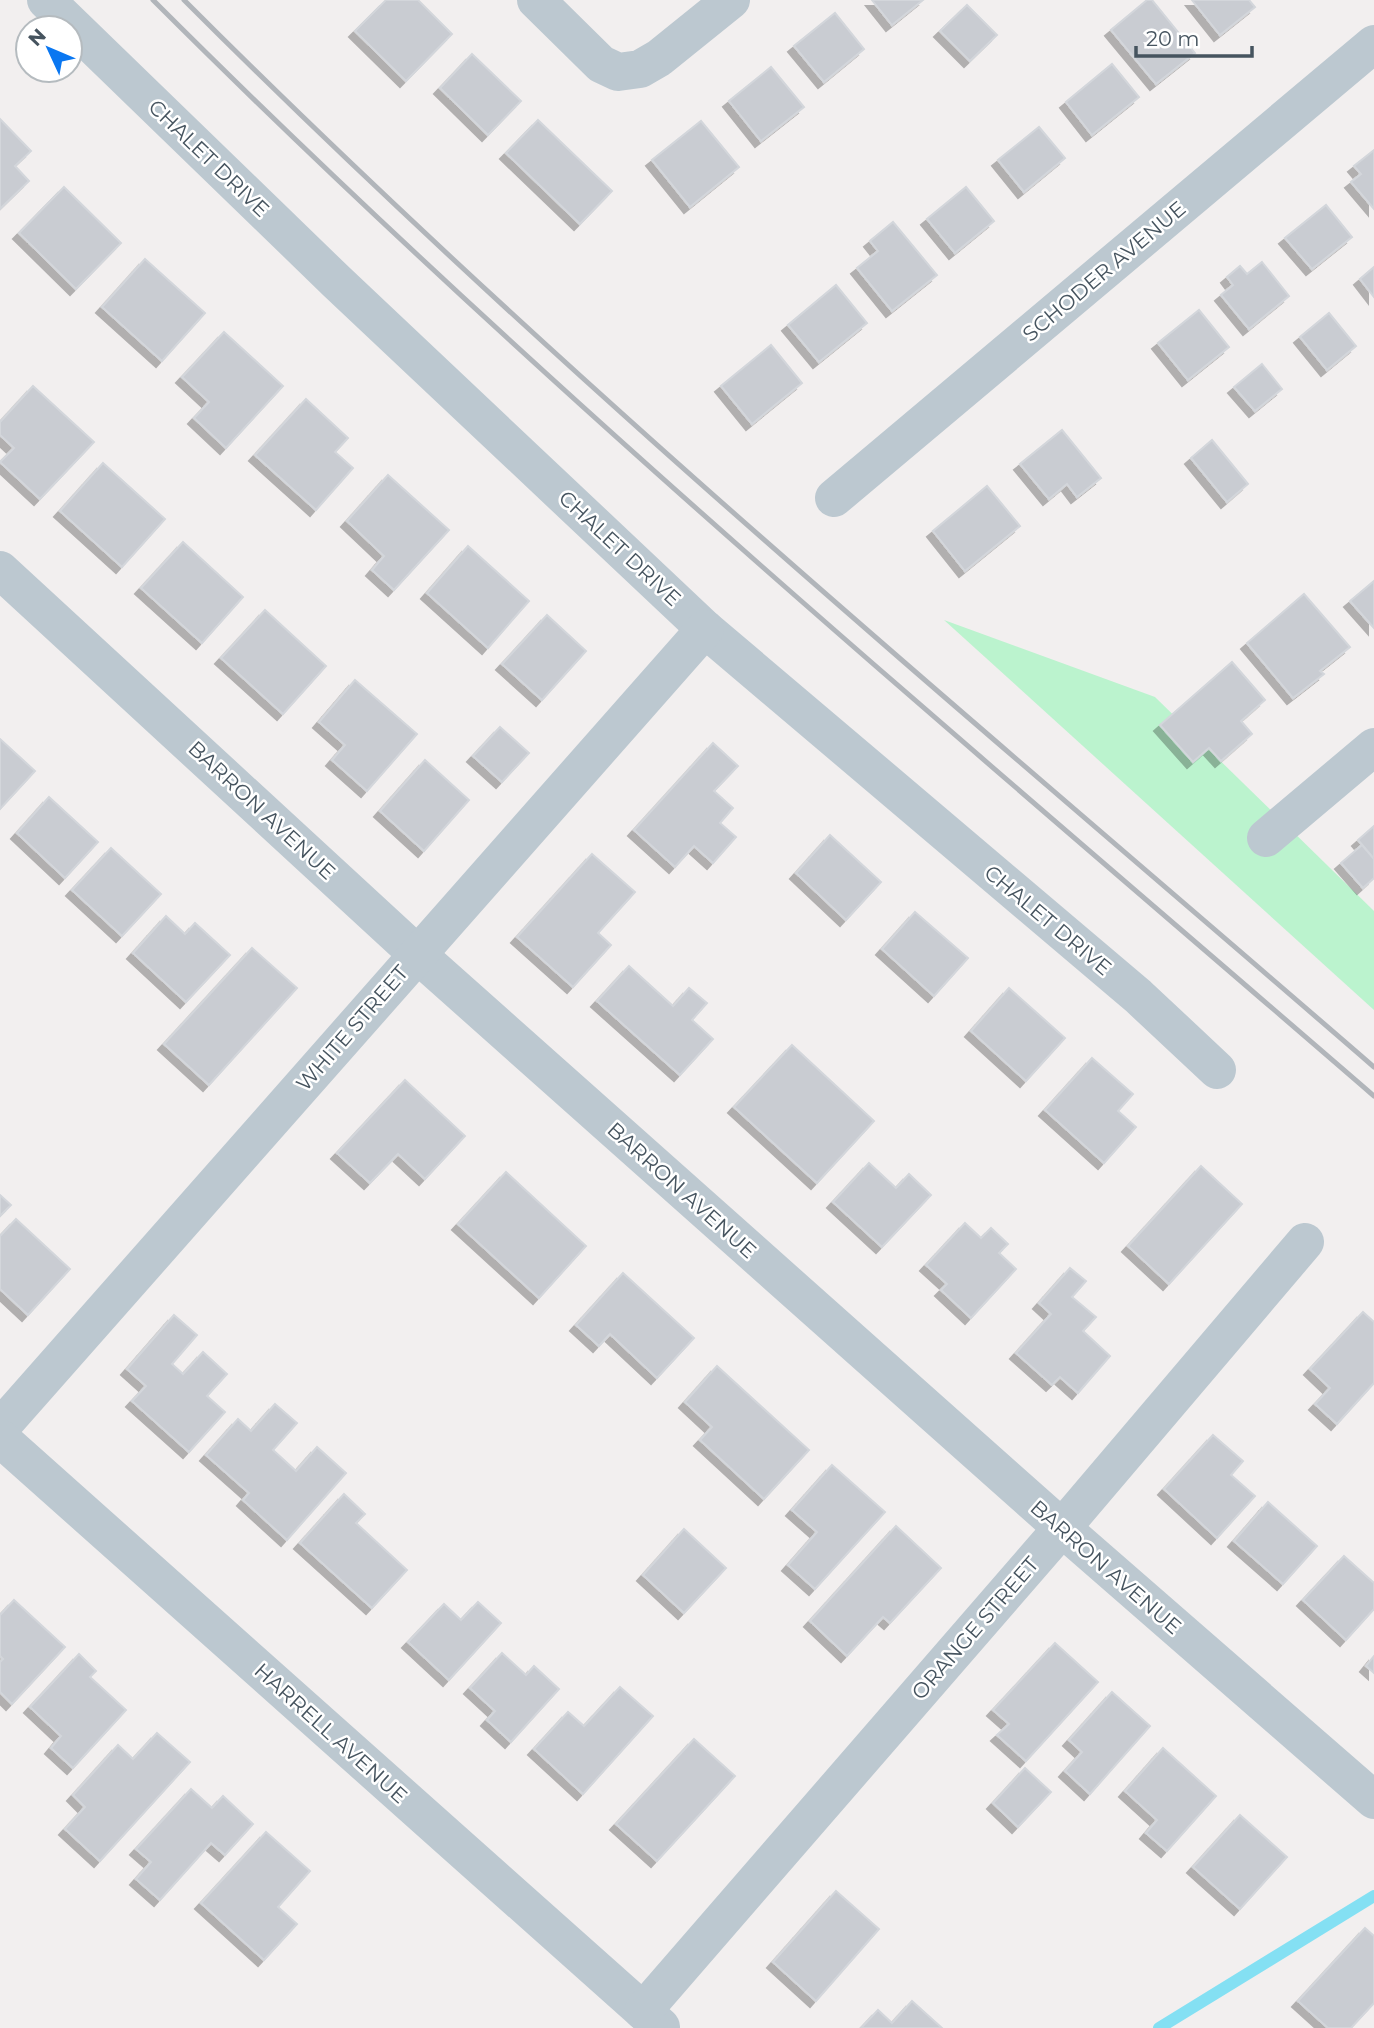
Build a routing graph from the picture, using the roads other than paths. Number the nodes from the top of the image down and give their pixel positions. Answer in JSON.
{"nodes":[{"id":1,"x":46,"y":0,"type":"edge"},
{"id":2,"x":536,"y":0,"type":"edge"},
{"id":3,"x":731,"y":0,"type":"edge"},
{"id":4,"x":1374,"y":44,"type":"edge"},
{"id":5,"x":834,"y":498,"type":"dead end"},
{"id":6,"x":0,"y":570,"type":"edge"},
{"id":7,"x":705,"y":629,"type":"junction"},
{"id":8,"x":1374,"y":747,"type":"edge"},
{"id":9,"x":1266,"y":838,"type":"dead end"},
{"id":10,"x":417,"y":954,"type":"junction"},
{"id":11,"x":1217,"y":1070,"type":"dead end"},
{"id":12,"x":1305,"y":1242,"type":"dead end"},
{"id":13,"x":0,"y":1429,"type":"edge"},
{"id":14,"x":0,"y":1438,"type":"edge"},
{"id":15,"x":1062,"y":1528,"type":"junction"},
{"id":16,"x":1374,"y":1800,"type":"edge"},
{"id":17,"x":652,"y":2019,"type":"edge"}],
"edges":[{"from":1,"to":7,"type":"street","name":"CHALET DRIVE"},
{"from":2,"to":3,"type":"street"},
{"from":4,"to":5,"type":"street","name":"SCHODER AVENUE"},
{"from":6,"to":10,"type":"street","name":"BARRON AVENUE"},
{"from":7,"to":10,"type":"street","name":"WHITE STREET"},
{"from":7,"to":11,"type":"street","name":"CHALET DRIVE"},
{"from":8,"to":9,"type":"street"},
{"from":10,"to":13,"type":"street","name":"WHITE STREET"},
{"from":10,"to":15,"type":"street","name":"BARRON AVENUE"},
{"from":12,"to":15,"type":"street","name":"ORANGE STREET"},
{"from":14,"to":17,"type":"street","name":"HARRELL AVENUE"},
{"from":15,"to":16,"type":"street","name":"BARRON AVENUE"},
{"from":15,"to":17,"type":"street","name":"ORANGE STREET"}]}
